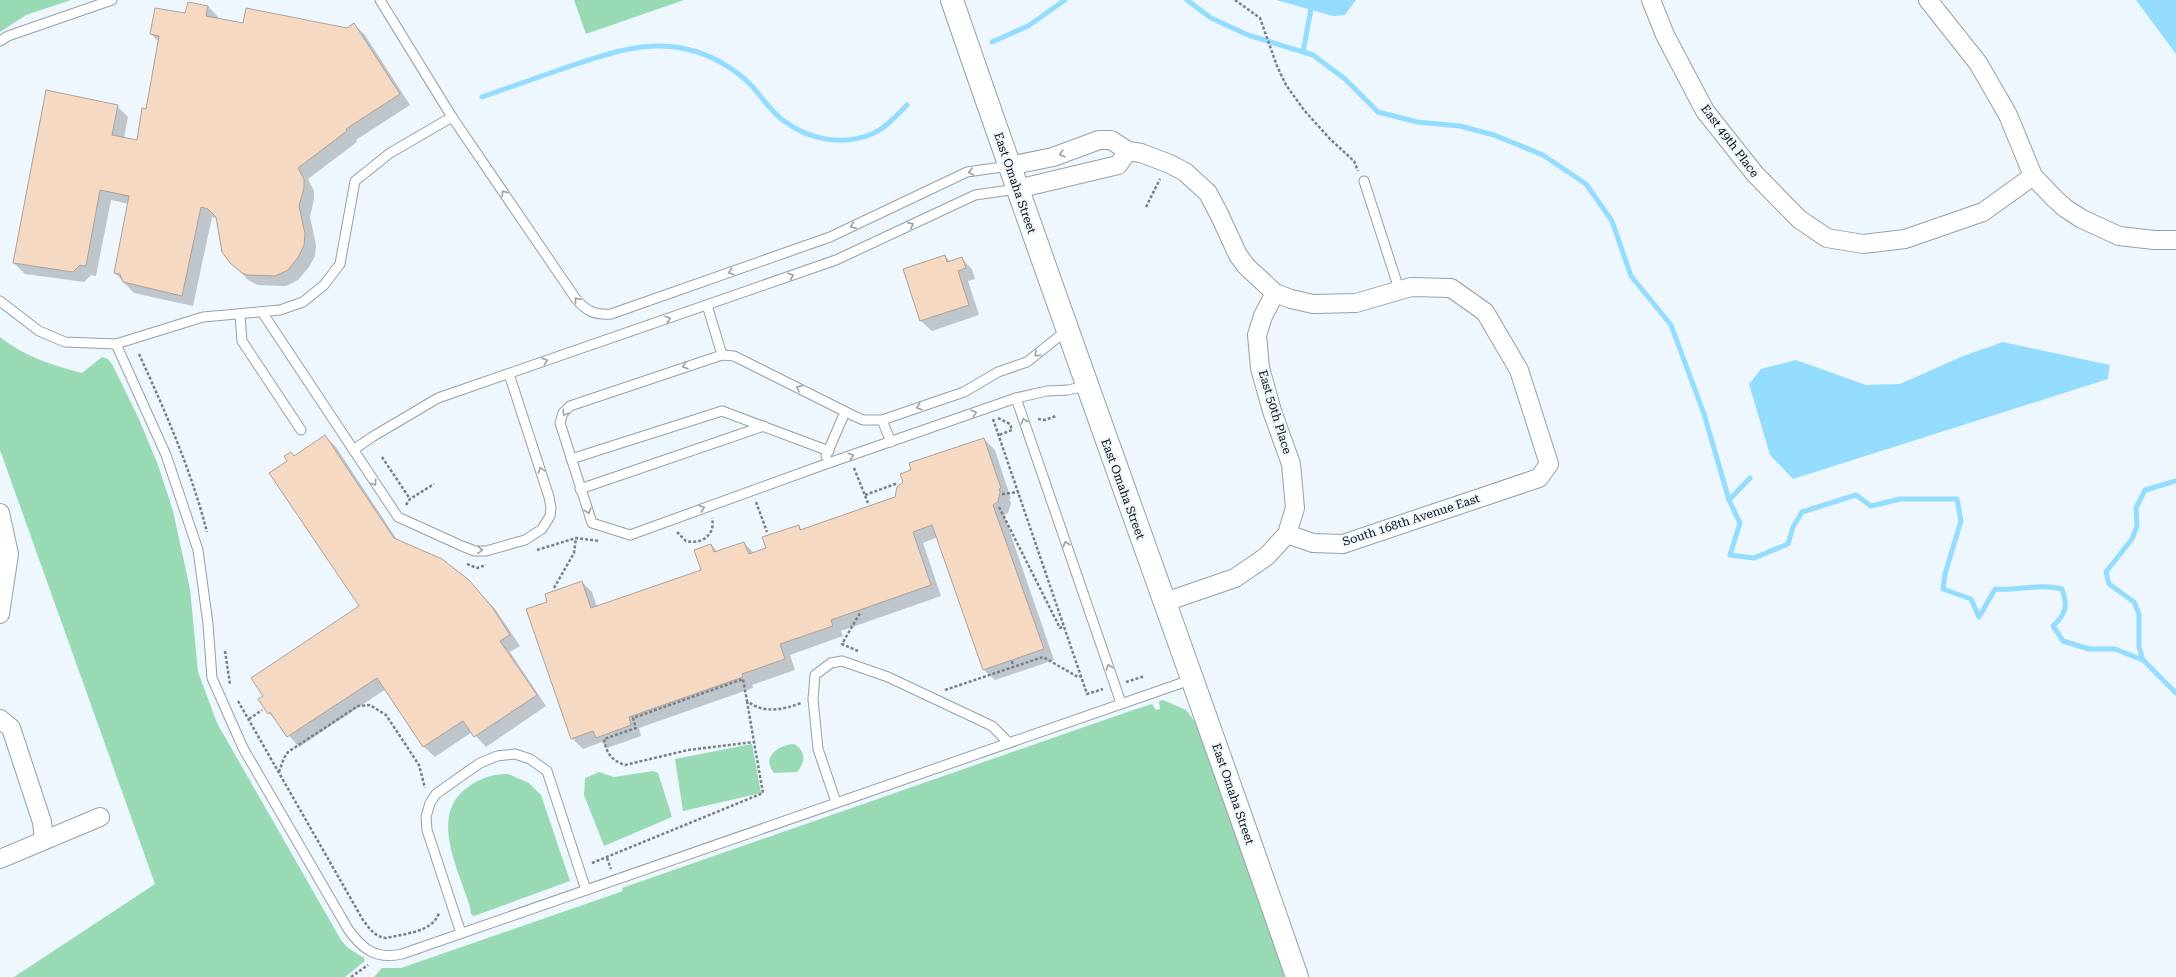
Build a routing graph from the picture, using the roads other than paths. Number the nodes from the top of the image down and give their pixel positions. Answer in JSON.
{"nodes":[{"id":1,"x":112,"y":0,"type":"edge"},
{"id":2,"x":380,"y":0,"type":"edge"},
{"id":3,"x":952,"y":0,"type":"edge"},
{"id":4,"x":1651,"y":0,"type":"edge"},
{"id":5,"x":1928,"y":0,"type":"edge"},
{"id":6,"x":0,"y":42,"type":"edge"},
{"id":7,"x":452,"y":117,"type":"junction"},
{"id":8,"x":1084,"y":146,"type":"junction"},
{"id":9,"x":1128,"y":151,"type":"junction"},
{"id":10,"x":1009,"y":166,"type":"junction"},
{"id":11,"x":1092,"y":170,"type":"junction"},
{"id":12,"x":2033,"y":176,"type":"junction"},
{"id":13,"x":1364,"y":181,"type":"road end"},
{"id":14,"x":1017,"y":189,"type":"junction"},
{"id":15,"x":2176,"y":240,"type":"edge"},
{"id":16,"x":1399,"y":289,"type":"junction"},
{"id":17,"x":1275,"y":293,"type":"junction"},
{"id":18,"x":0,"y":301,"type":"edge"},
{"id":19,"x":707,"y":305,"type":"junction"},
{"id":20,"x":262,"y":312,"type":"junction"},
{"id":21,"x":240,"y":314,"type":"junction"},
{"id":22,"x":1067,"y":330,"type":"junction"},
{"id":23,"x":116,"y":344,"type":"junction"},
{"id":24,"x":722,"y":355,"type":"junction"},
{"id":25,"x":509,"y":374,"type":"junction"},
{"id":26,"x":1086,"y":386,"type":"junction"},
{"id":27,"x":1016,"y":398,"type":"junction"},
{"id":28,"x":845,"y":412,"type":"junction"},
{"id":29,"x":882,"y":420,"type":"junction"},
{"id":30,"x":764,"y":426,"type":"junction"},
{"id":31,"x":300,"y":430,"type":"dead end"},
{"id":32,"x":891,"y":442,"type":"junction"},
{"id":33,"x":353,"y":450,"type":"junction"},
{"id":34,"x":829,"y":451,"type":"junction"},
{"id":35,"x":571,"y":459,"type":"junction"},
{"id":36,"x":823,"y":465,"type":"junction"},
{"id":37,"x":580,"y":489,"type":"junction"},
{"id":38,"x":0,"y":513,"type":"edge"},
{"id":39,"x":1287,"y":534,"type":"junction"},
{"id":40,"x":1165,"y":602,"type":"junction"},
{"id":41,"x":0,"y":614,"type":"edge"},
{"id":42,"x":1194,"y":679,"type":"junction"},
{"id":43,"x":1121,"y":704,"type":"junction"},
{"id":44,"x":0,"y":719,"type":"edge"},
{"id":45,"x":1009,"y":743,"type":"junction"},
{"id":46,"x":836,"y":802,"type":"junction"},
{"id":47,"x":100,"y":817,"type":"dead end"},
{"id":48,"x":44,"y":840,"type":"junction"},
{"id":49,"x":0,"y":859,"type":"edge"},
{"id":50,"x":586,"y":890,"type":"junction"},
{"id":51,"x":461,"y":933,"type":"junction"},
{"id":52,"x":1297,"y":977,"type":"edge"}],
"edges":[{"from":1,"to":6,"type":"lane"},
{"from":2,"to":7,"type":"lane"},
{"from":3,"to":10,"type":"main road","name":"East Omaha Street"},
{"from":4,"to":12,"type":"street","name":"East 49th Place"},
{"from":5,"to":12,"type":"street"},
{"from":10,"to":7,"type":"lane","one_way":true},
{"from":7,"to":20,"type":"lane"},
{"from":8,"to":9,"type":"street"},
{"from":8,"to":10,"type":"street","one_way":true},
{"from":8,"to":11,"type":"street"},
{"from":9,"to":11,"type":"street"},
{"from":9,"to":17,"type":"street"},
{"from":10,"to":14,"type":"main road","name":"East Omaha Street"},
{"from":11,"to":14,"type":"street"},
{"from":12,"to":15,"type":"street"},
{"from":13,"to":16,"type":"lane"},
{"from":19,"to":14,"type":"lane","one_way":true},
{"from":14,"to":22,"type":"main road","name":"East Omaha Street"},
{"from":16,"to":17,"type":"street"},
{"from":16,"to":39,"type":"street","name":"South 168th Avenue East"},
{"from":17,"to":39,"type":"street","name":"East 50th Place"},
{"from":18,"to":23,"type":"lane"},
{"from":19,"to":24,"type":"lane"},
{"from":25,"to":19,"type":"lane","one_way":true},
{"from":20,"to":21,"type":"lane"},
{"from":20,"to":33,"type":"lane"},
{"from":21,"to":23,"type":"lane"},
{"from":21,"to":31,"type":"lane"},
{"from":22,"to":26,"type":"main road","name":"East Omaha Street"},
{"from":22,"to":29,"type":"lane","one_way":true},
{"from":23,"to":51,"type":"lane"},
{"from":28,"to":24,"type":"lane","one_way":true},
{"from":24,"to":35,"type":"lane","one_way":true},
{"from":25,"to":33,"type":"lane"},
{"from":33,"to":25,"type":"lane","one_way":true},
{"from":26,"to":27,"type":"lane"},
{"from":26,"to":40,"type":"main road","name":"East Omaha Street"},
{"from":32,"to":27,"type":"lane","one_way":true},
{"from":43,"to":27,"type":"lane","one_way":true},
{"from":28,"to":29,"type":"lane"},
{"from":28,"to":34,"type":"lane"},
{"from":29,"to":32,"type":"lane"},
{"from":30,"to":34,"type":"lane"},
{"from":30,"to":35,"type":"lane"},
{"from":30,"to":37,"type":"lane"},
{"from":36,"to":32,"type":"lane","one_way":true},
{"from":34,"to":36,"type":"lane"},
{"from":35,"to":37,"type":"lane"},
{"from":37,"to":36,"type":"lane","one_way":true},
{"from":38,"to":41,"type":"street"},
{"from":39,"to":40,"type":"street"},
{"from":40,"to":42,"type":"main road","name":"East Omaha Street"},
{"from":42,"to":43,"type":"lane"},
{"from":42,"to":52,"type":"main road","name":"East Omaha Street"},
{"from":43,"to":45,"type":"lane"},
{"from":44,"to":48,"type":"street"},
{"from":45,"to":46,"type":"lane"},
{"from":45,"to":46,"type":"lane"},
{"from":46,"to":50,"type":"lane"},
{"from":47,"to":48,"type":"street"},
{"from":48,"to":49,"type":"street"},
{"from":50,"to":51,"type":"lane"},
{"from":50,"to":51,"type":"lane"}]}
